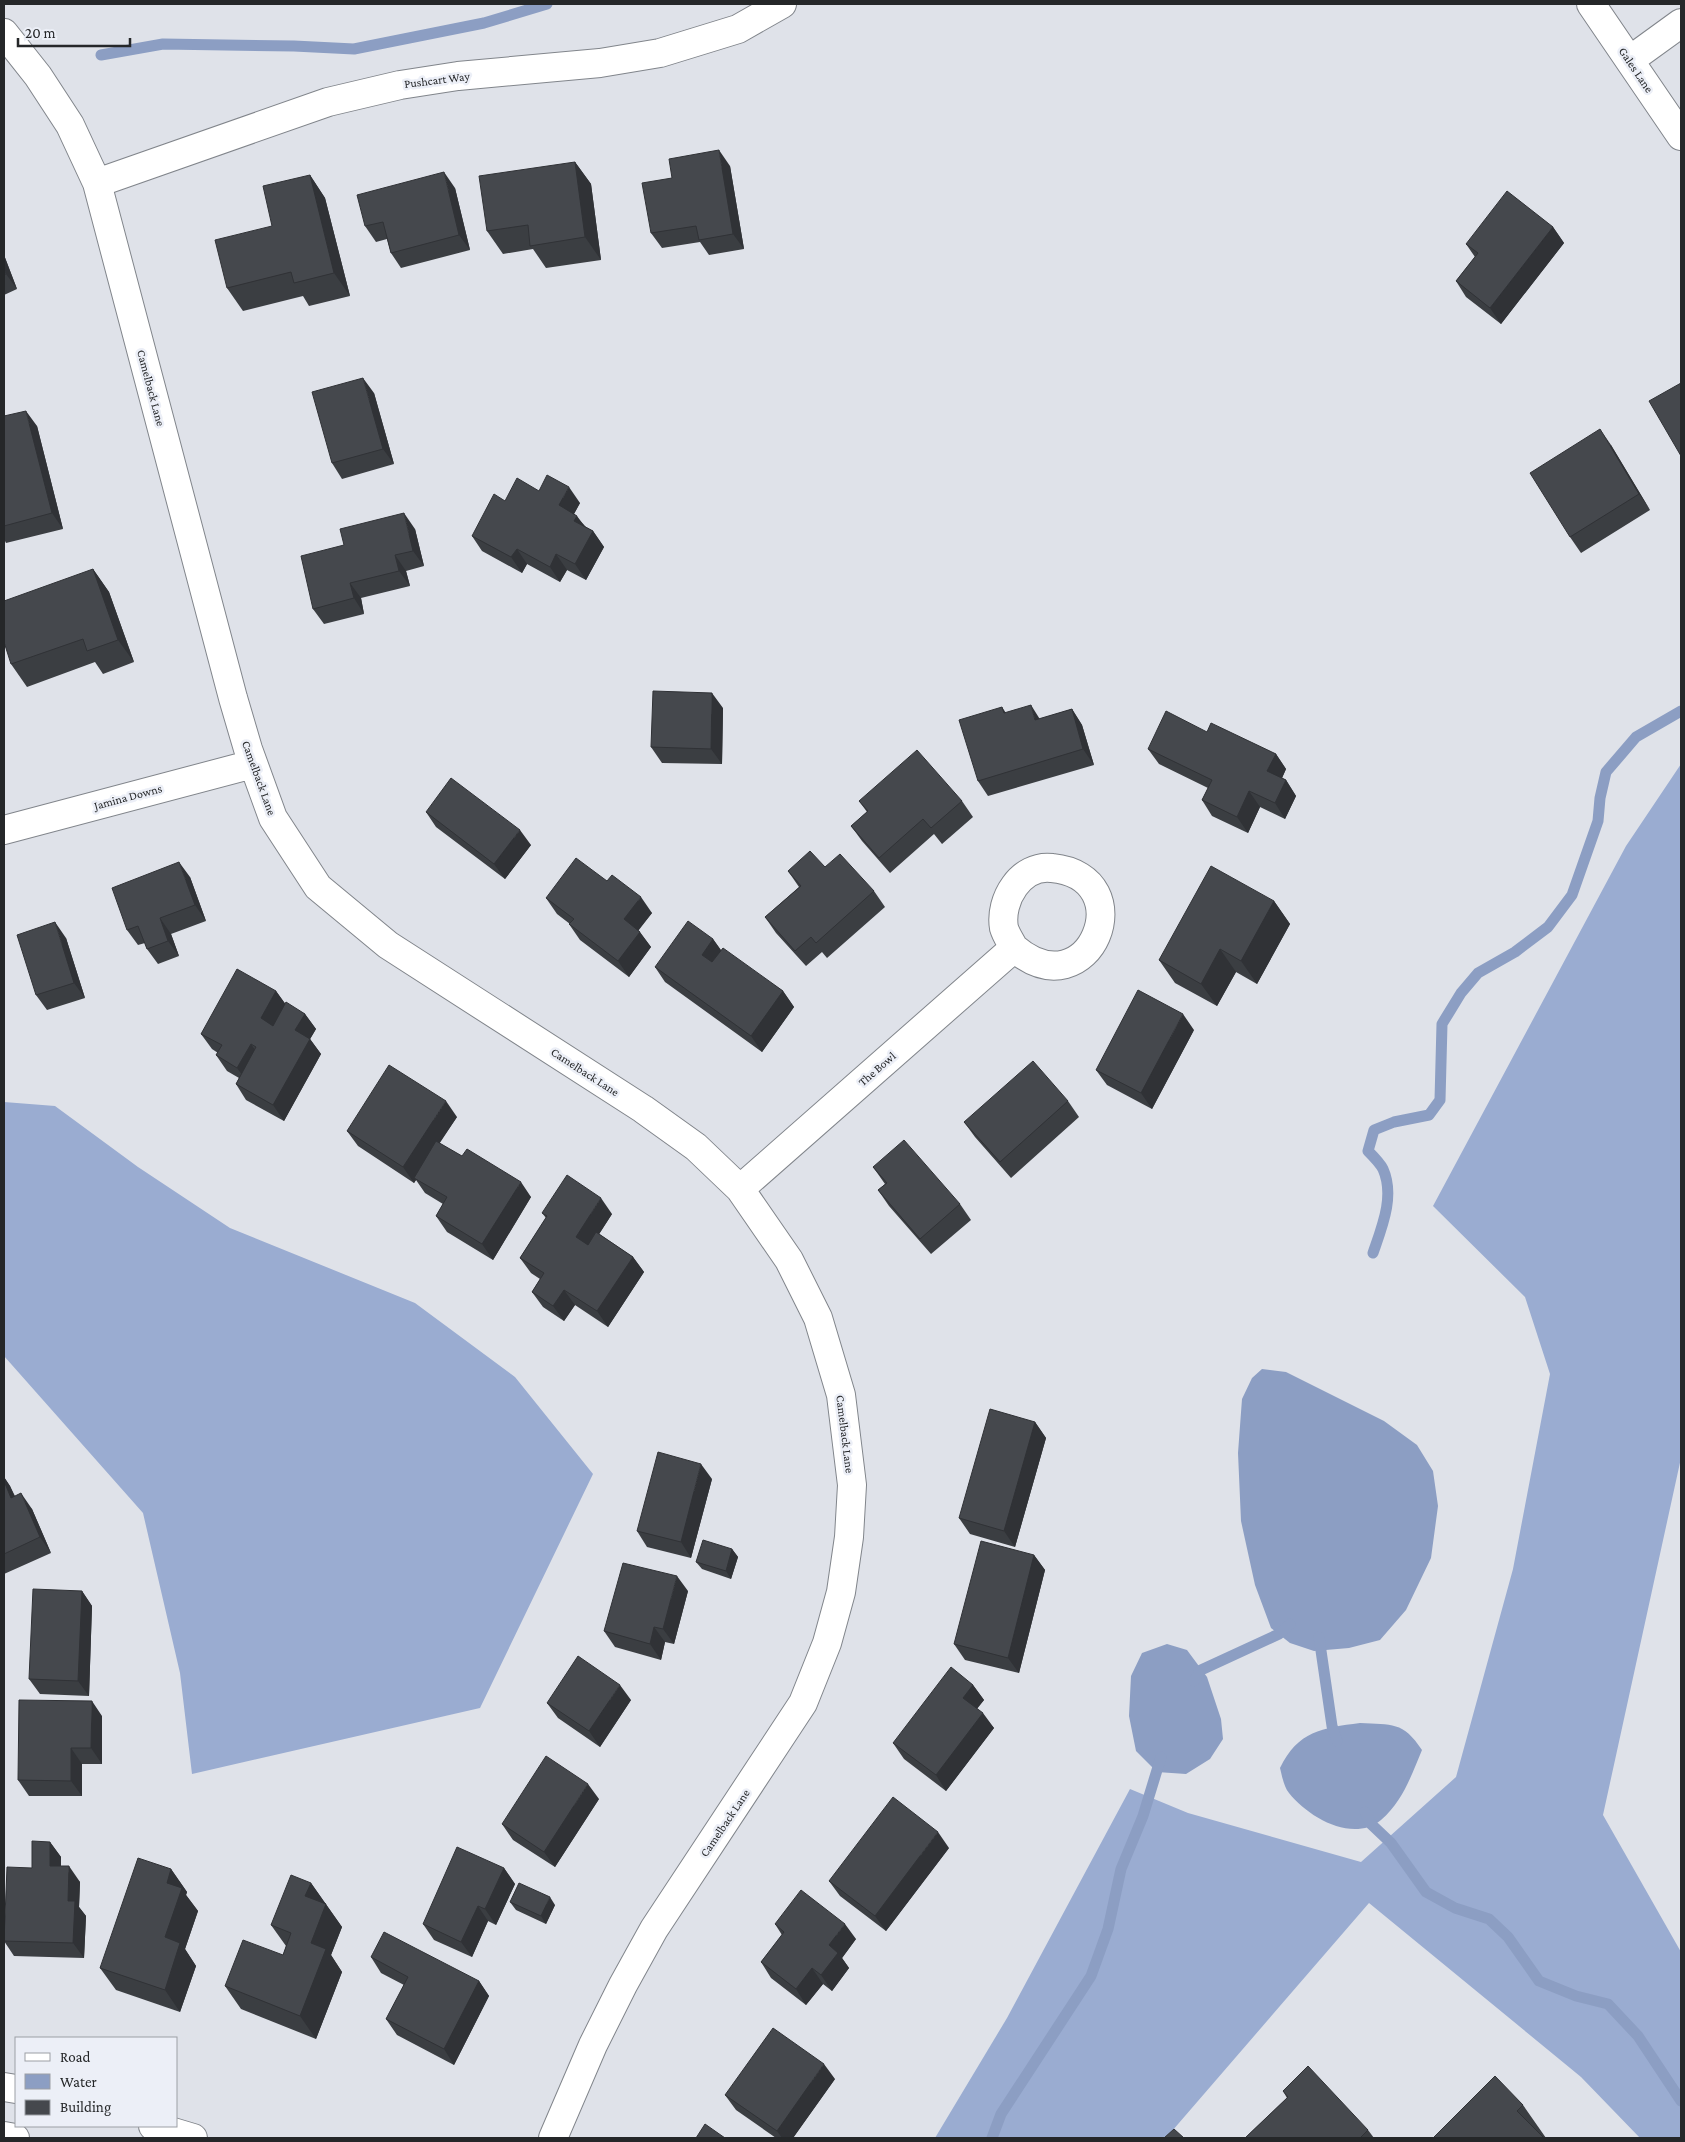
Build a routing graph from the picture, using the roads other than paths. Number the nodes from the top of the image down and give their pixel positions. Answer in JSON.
{"nodes":[{"id":1,"x":782,"y":4,"type":"edge"},
{"id":2,"x":1591,"y":4,"type":"edge"},
{"id":3,"x":1681,"y":23,"type":"edge"},
{"id":4,"x":4,"y":33,"type":"edge"},
{"id":5,"x":1630,"y":60,"type":"junction"},
{"id":6,"x":1681,"y":136,"type":"edge"},
{"id":7,"x":97,"y":183,"type":"junction"},
{"id":8,"x":253,"y":764,"type":"junction"},
{"id":9,"x":4,"y":830,"type":"edge"},
{"id":10,"x":1014,"y":948,"type":"dead end"},
{"id":11,"x":740,"y":1189,"type":"junction"},
{"id":12,"x":156,"y":2127,"type":"edge"},
{"id":13,"x":4,"y":2136,"type":"edge"},
{"id":14,"x":15,"y":2138,"type":"edge"},
{"id":15,"x":193,"y":2138,"type":"edge"},
{"id":16,"x":553,"y":2138,"type":"edge"}],
"edges":[{"from":1,"to":7,"type":"street","name":"Pushcart Way"},
{"from":2,"to":5,"type":"street","name":"Gales Lane"},
{"from":3,"to":5,"type":"street"},
{"from":4,"to":7,"type":"street","name":"Camelback Lane"},
{"from":5,"to":6,"type":"street","name":"Gales Lane"},
{"from":7,"to":8,"type":"street","name":"Camelback Lane"},
{"from":8,"to":9,"type":"street","name":"Jamina Downs"},
{"from":8,"to":11,"type":"street","name":"Camelback Lane"},
{"from":10,"to":11,"type":"street","name":"The Bowl"},
{"from":11,"to":16,"type":"street","name":"Camelback Lane"},
{"from":12,"to":15,"type":"street"},
{"from":13,"to":14,"type":"street"}]}
